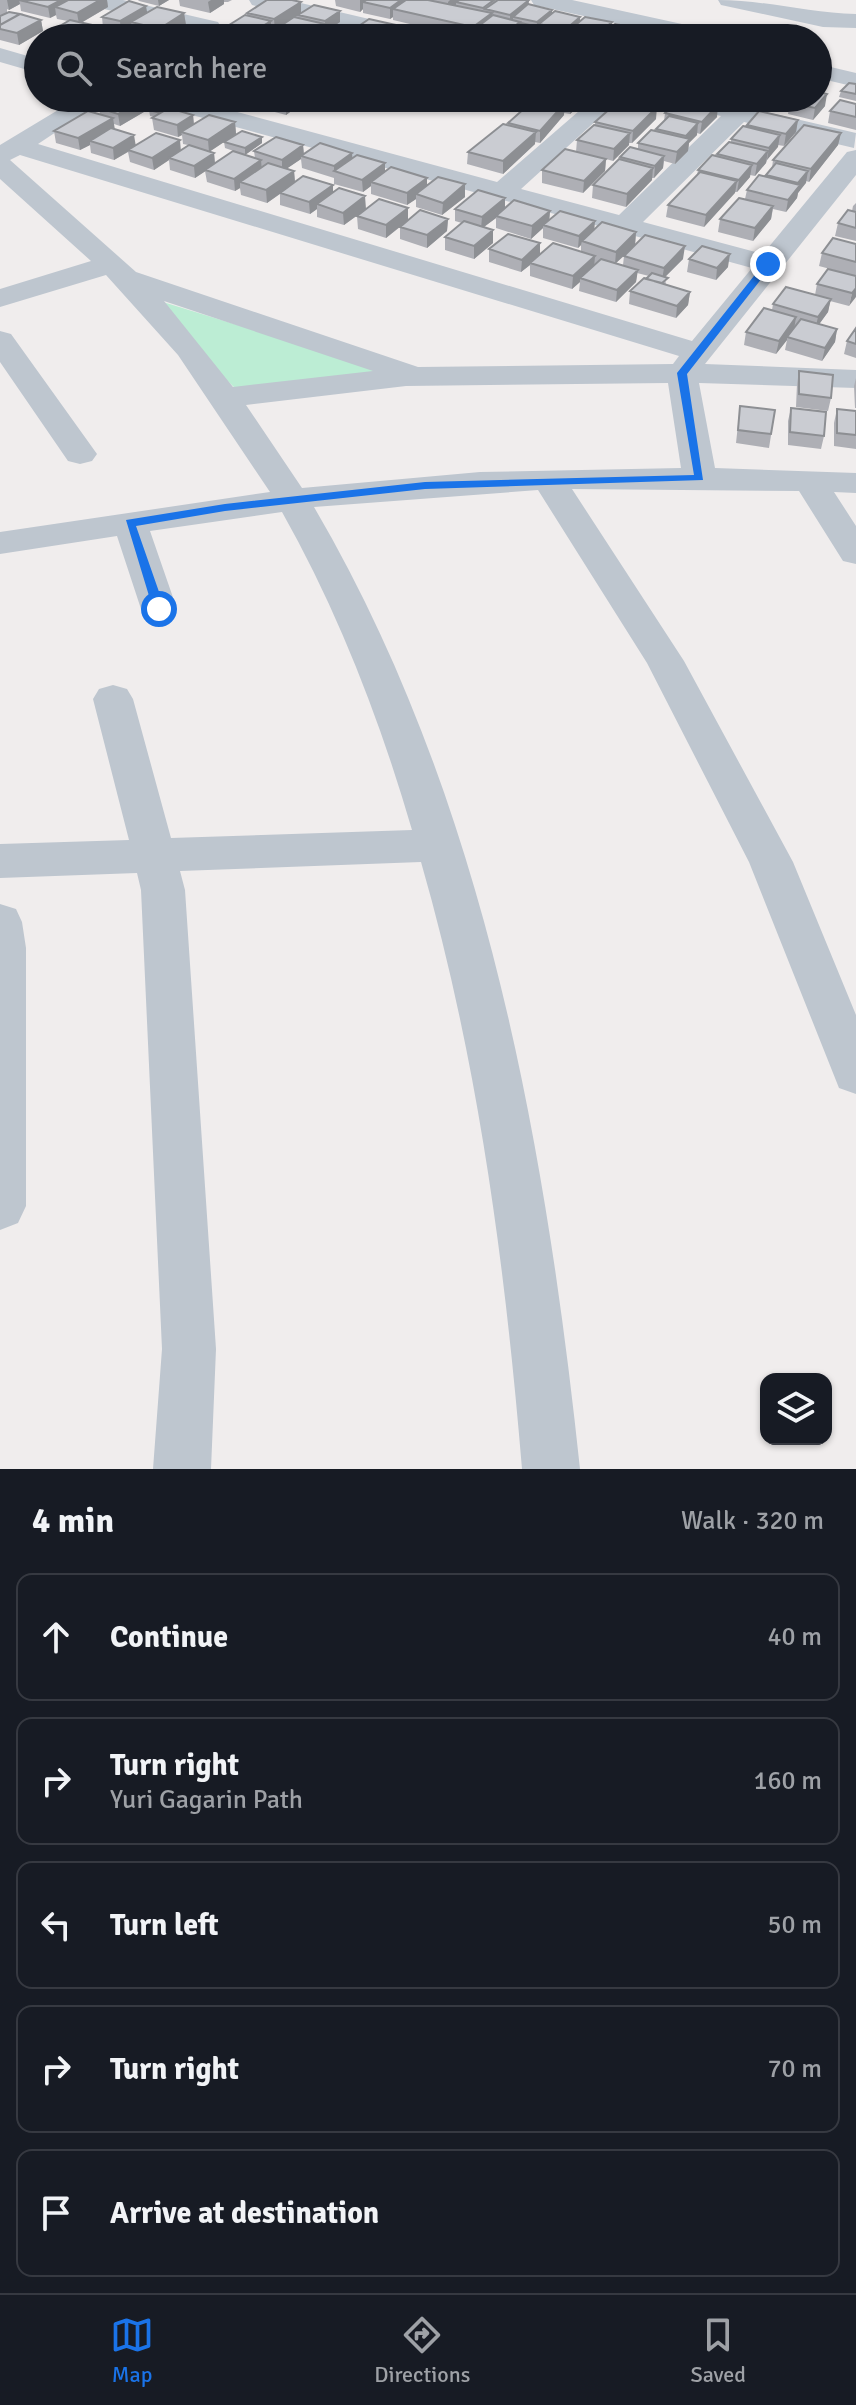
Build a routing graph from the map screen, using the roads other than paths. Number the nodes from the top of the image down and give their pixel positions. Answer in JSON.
{"nodes":[{"id":1,"x":542,"y":0,"type":"edge"},
{"id":2,"x":729,"y":0,"type":"edge"},
{"id":3,"x":112,"y":2,"type":"edge"},
{"id":4,"x":514,"y":3,"type":"edge"},
{"id":5,"x":247,"y":5,"type":"edge"},
{"id":6,"x":856,"y":21,"type":"edge"},
{"id":7,"x":356,"y":23,"type":"joint"},
{"id":8,"x":177,"y":24,"type":"edge"},
{"id":9,"x":215,"y":24,"type":"edge"},
{"id":10,"x":360,"y":24,"type":"edge"},
{"id":11,"x":607,"y":24,"type":"edge"},
{"id":12,"x":651,"y":24,"type":"edge"},
{"id":13,"x":0,"y":55,"type":"edge"},
{"id":14,"x":24,"y":62,"type":"edge"},
{"id":15,"x":832,"y":64,"type":"edge"},
{"id":16,"x":856,"y":70,"type":"edge"},
{"id":17,"x":832,"y":74,"type":"edge"},
{"id":18,"x":856,"y":80,"type":"edge"},
{"id":19,"x":74,"y":112,"type":"edge"},
{"id":20,"x":210,"y":112,"type":"edge"},
{"id":21,"x":225,"y":112,"type":"edge"},
{"id":22,"x":593,"y":112,"type":"edge"},
{"id":23,"x":734,"y":112,"type":"edge"},
{"id":24,"x":738,"y":113,"type":"junction"},
{"id":25,"x":221,"y":115,"type":"junction"},
{"id":26,"x":856,"y":141,"type":"edge"},
{"id":27,"x":6,"y":156,"type":"edge"},
{"id":28,"x":856,"y":158,"type":"edge"},
{"id":29,"x":501,"y":192,"type":"junction"},
{"id":30,"x":624,"y":225,"type":"junction"},
{"id":31,"x":768,"y":264,"type":"junction"},
{"id":32,"x":115,"y":271,"type":"junction"},
{"id":33,"x":0,"y":298,"type":"edge"},
{"id":34,"x":0,"y":340,"type":"edge"},
{"id":35,"x":690,"y":363,"type":"junction"},
{"id":36,"x":419,"y":376,"type":"junction"},
{"id":37,"x":856,"y":379,"type":"edge"},
{"id":38,"x":223,"y":398,"type":"junction"},
{"id":39,"x":80,"y":454,"type":"dead end"},
{"id":40,"x":700,"y":478,"type":"junction"},
{"id":41,"x":549,"y":480,"type":"junction"},
{"id":42,"x":810,"y":481,"type":"junction"},
{"id":43,"x":856,"y":483,"type":"edge"},
{"id":44,"x":292,"y":500,"type":"junction"},
{"id":45,"x":130,"y":523,"type":"junction"},
{"id":46,"x":0,"y":543,"type":"edge"},
{"id":47,"x":856,"y":553,"type":"edge"},
{"id":48,"x":159,"y":609,"type":"dead end"},
{"id":49,"x":113,"y":699,"type":"dead end"},
{"id":50,"x":437,"y":845,"type":"junction"},
{"id":51,"x":153,"y":855,"type":"junction"},
{"id":52,"x":0,"y":861,"type":"edge"},
{"id":53,"x":0,"y":922,"type":"edge"},
{"id":54,"x":847,"y":1027,"type":"edge"},
{"id":55,"x":856,"y":1073,"type":"edge"},
{"id":56,"x":0,"y":1206,"type":"edge"},
{"id":57,"x":182,"y":1469,"type":"edge"},
{"id":58,"x":551,"y":1469,"type":"edge"}],
"edges":[{"from":1,"to":12,"type":"street"},
{"from":2,"to":6,"type":"street"},
{"from":3,"to":8,"type":"street"},
{"from":4,"to":11,"type":"street"},
{"from":5,"to":7,"type":"street"},
{"from":5,"to":9,"type":"street"},
{"from":7,"to":10,"type":"street"},
{"from":13,"to":14,"type":"street"},
{"from":15,"to":16,"type":"street"},
{"from":17,"to":18,"type":"street"},
{"from":19,"to":27,"type":"street"},
{"from":20,"to":25,"type":"street"},
{"from":21,"to":25,"type":"street"},
{"from":22,"to":29,"type":"street"},
{"from":23,"to":24,"type":"street"},
{"from":24,"to":26,"type":"street"},
{"from":24,"to":30,"type":"street"},
{"from":25,"to":29,"type":"street"},
{"from":27,"to":32,"type":"street"},
{"from":27,"to":35,"type":"street"},
{"from":28,"to":31,"type":"street"},
{"from":29,"to":30,"type":"street"},
{"from":30,"to":31,"type":"street"},
{"from":31,"to":35,"type":"street"},
{"from":32,"to":33,"type":"street"},
{"from":32,"to":36,"type":"street"},
{"from":32,"to":38,"type":"street"},
{"from":34,"to":39,"type":"street"},
{"from":35,"to":36,"type":"street"},
{"from":35,"to":37,"type":"street"},
{"from":35,"to":40,"type":"street"},
{"from":36,"to":38,"type":"street"},
{"from":38,"to":44,"type":"street"},
{"from":40,"to":41,"type":"street"},
{"from":40,"to":42,"type":"street"},
{"from":41,"to":44,"type":"street"},
{"from":41,"to":54,"type":"street"},
{"from":42,"to":43,"type":"street"},
{"from":42,"to":47,"type":"street"},
{"from":44,"to":45,"type":"street"},
{"from":44,"to":50,"type":"street"},
{"from":45,"to":46,"type":"street"},
{"from":45,"to":48,"type":"street"},
{"from":49,"to":51,"type":"street"},
{"from":50,"to":51,"type":"street"},
{"from":50,"to":58,"type":"street"},
{"from":51,"to":52,"type":"street"},
{"from":51,"to":57,"type":"street"},
{"from":53,"to":56,"type":"street"},
{"from":54,"to":55,"type":"street"}]}
